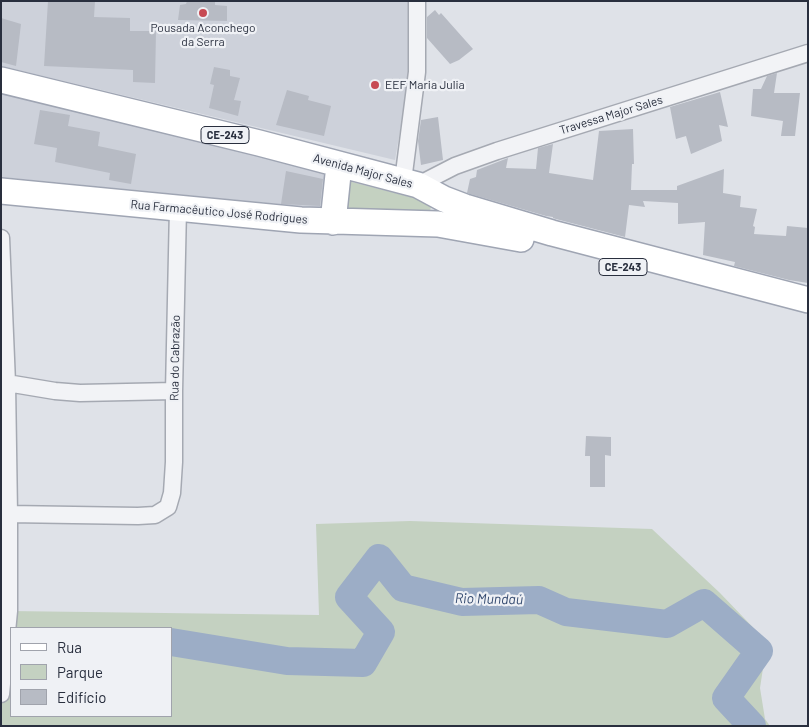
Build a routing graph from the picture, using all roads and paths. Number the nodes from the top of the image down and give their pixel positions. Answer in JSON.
{"nodes":[{"id":1,"x":416,"y":1,"type":"edge"},
{"id":2,"x":808,"y":53,"type":"edge"},
{"id":3,"x":1,"y":80,"type":"edge"},
{"id":4,"x":339,"y":164,"type":"junction"},
{"id":5,"x":410,"y":183,"type":"junction"},
{"id":6,"x":1,"y":190,"type":"edge"},
{"id":7,"x":444,"y":199,"type":"junction"},
{"id":8,"x":178,"y":208,"type":"junction"},
{"id":9,"x":333,"y":222,"type":"junction"},
{"id":10,"x":438,"y":224,"type":"junction"},
{"id":11,"x":1,"y":238,"type":"edge"},
{"id":12,"x":636,"y":262,"type":"junction"},
{"id":13,"x":808,"y":300,"type":"edge"},
{"id":14,"x":808,"y":316,"type":"edge"},
{"id":15,"x":7,"y":383,"type":"junction"},
{"id":16,"x":174,"y":391,"type":"junction"},
{"id":17,"x":9,"y":514,"type":"junction"},
{"id":18,"x":1,"y":694,"type":"edge"}],
"edges":[{"from":1,"to":5,"type":"street"},
{"from":2,"to":5,"type":"street","name":"Travessa Major Sales"},
{"from":3,"to":4,"type":"main road","name":"Avenida Major Sales","number":"CE-243"},
{"from":4,"to":5,"type":"main road","name":"Avenida Major Sales","number":"CE-243"},
{"from":4,"to":9,"type":"main road"},
{"from":5,"to":7,"type":"main road","name":"Avenida Major Sales","number":"CE-243"},
{"from":6,"to":8,"type":"main road","name":"Rua Farmacêutico José Rodrigues","number":"CE-243"},
{"from":7,"to":10,"type":"main road"},
{"from":7,"to":12,"type":"main road","name":"Avenida Major Sales","number":"CE-243"},
{"from":8,"to":9,"type":"main road","name":"Rua Farmacêutico José Rodrigues","number":"CE-243"},
{"from":8,"to":16,"type":"street","name":"Rua do Cabrazão"},
{"from":9,"to":10,"type":"main road","name":"Rua Farmacêutico José Rodrigues","number":"CE-243"},
{"from":10,"to":12,"type":"main road","name":"Avenida Major Sales","number":"CE-243"},
{"from":11,"to":15,"type":"street"},
{"from":12,"to":13,"type":"main road","name":"Avenida Major Sales","number":"CE-243"},
{"from":12,"to":14,"type":"main road","name":"Avenida Major Sales","number":"CE-243"},
{"from":15,"to":16,"type":"street"},
{"from":15,"to":17,"type":"street"},
{"from":16,"to":17,"type":"street","name":"Rua do Cabrazão"},
{"from":17,"to":18,"type":"street"}]}
